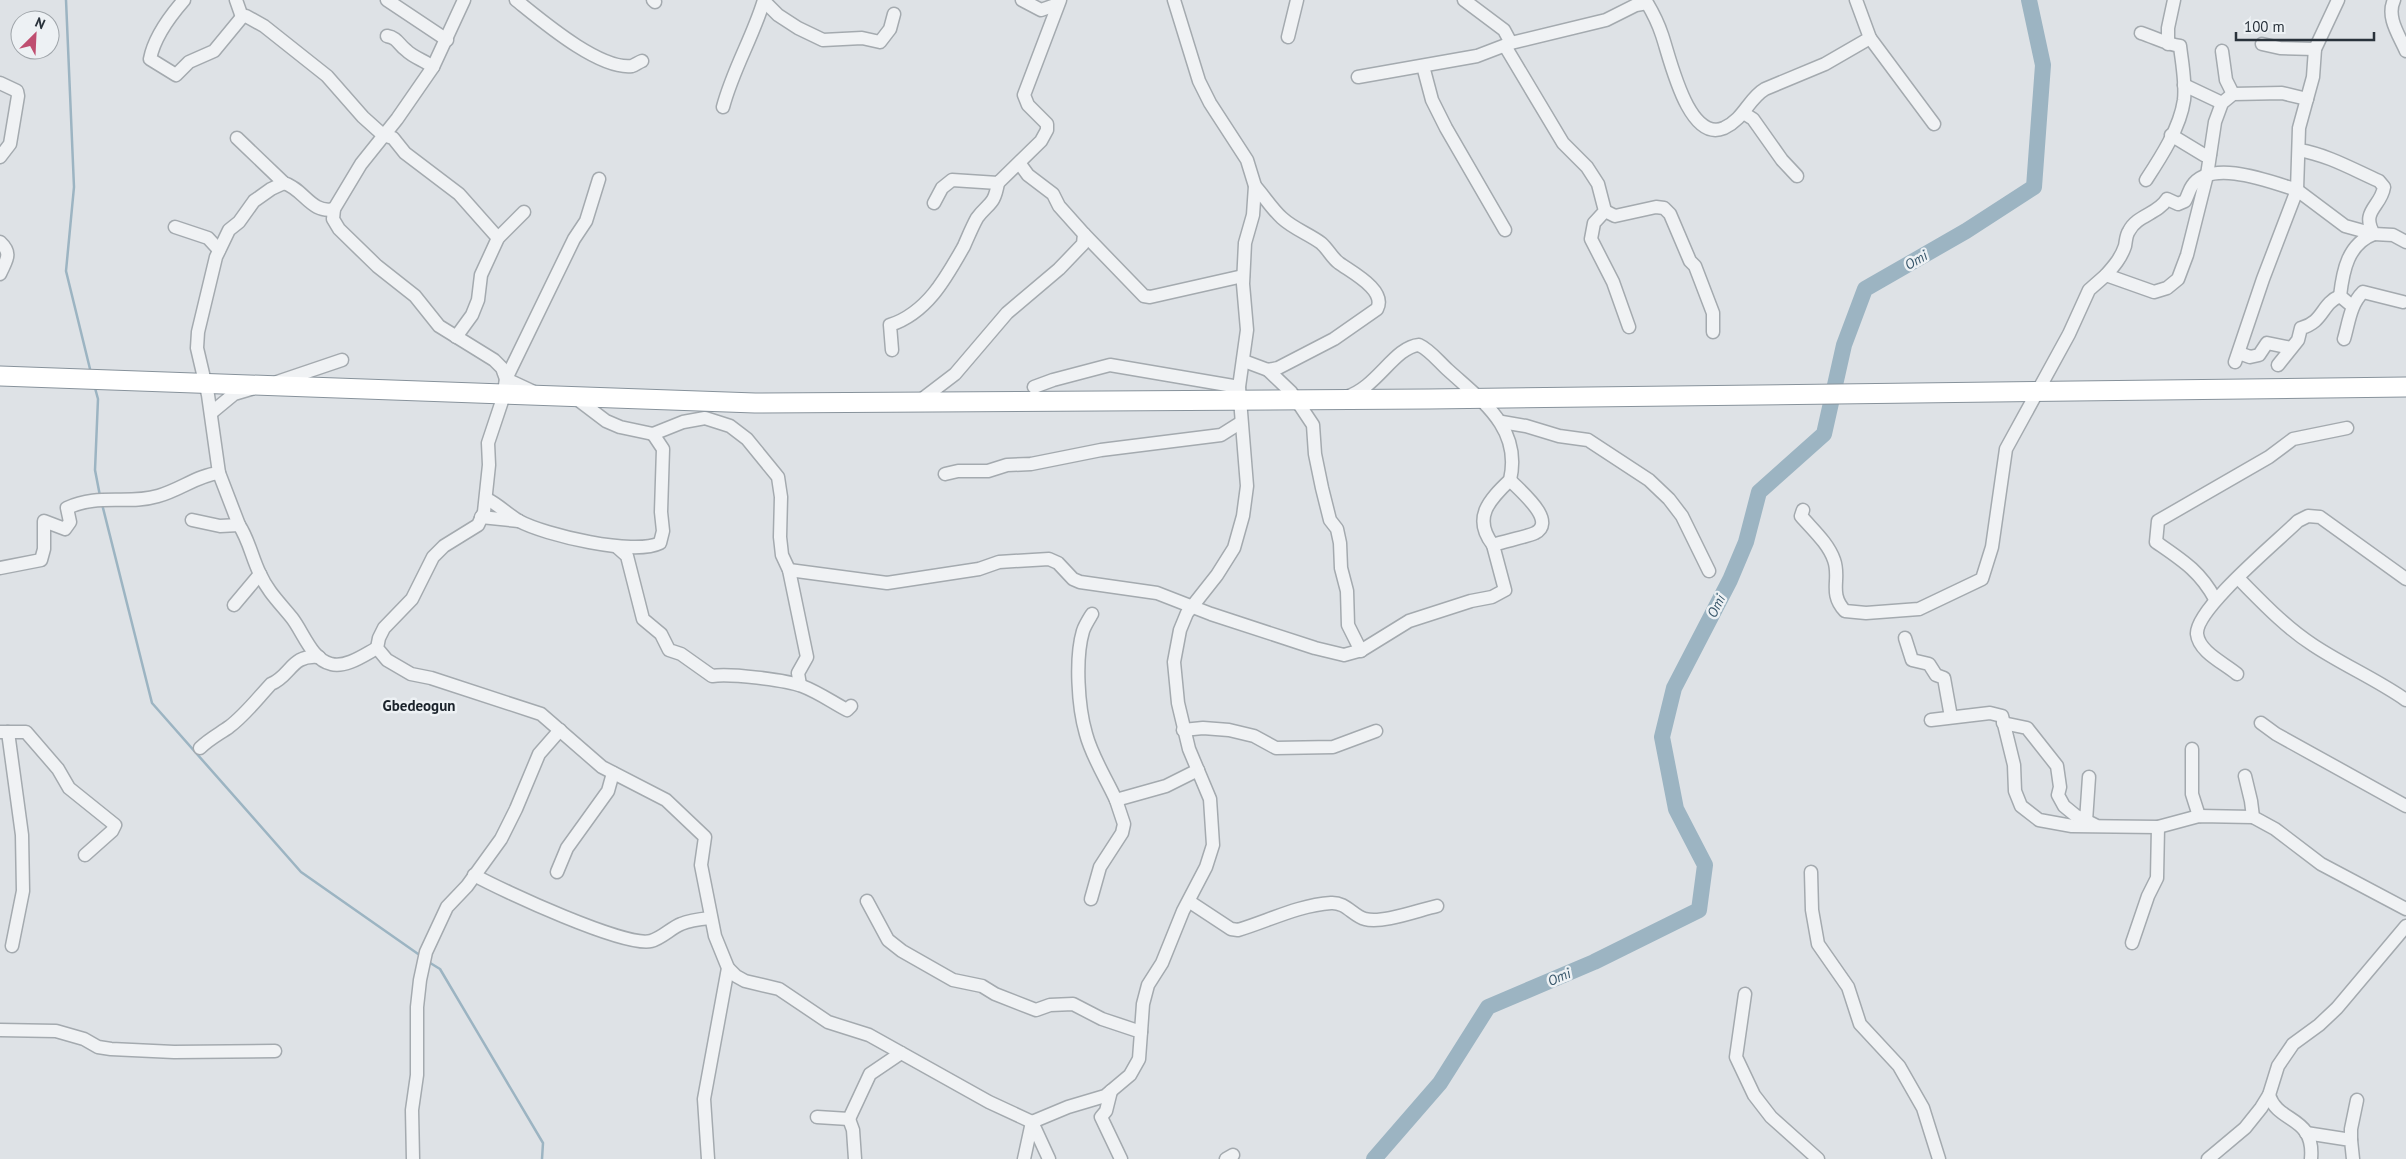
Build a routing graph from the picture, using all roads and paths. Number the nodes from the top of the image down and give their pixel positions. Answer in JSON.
{"nodes":[{"id":1,"x":184,"y":0,"type":"edge"},
{"id":2,"x":236,"y":0,"type":"edge"},
{"id":3,"x":387,"y":0,"type":"edge"},
{"id":4,"x":464,"y":0,"type":"edge"},
{"id":5,"x":516,"y":0,"type":"edge"},
{"id":6,"x":764,"y":0,"type":"edge"},
{"id":7,"x":1022,"y":0,"type":"edge"},
{"id":8,"x":1174,"y":0,"type":"edge"},
{"id":9,"x":1297,"y":0,"type":"edge"},
{"id":10,"x":1464,"y":0,"type":"edge"},
{"id":11,"x":1856,"y":0,"type":"edge"},
{"id":12,"x":2174,"y":0,"type":"edge"},
{"id":13,"x":2338,"y":0,"type":"edge"},
{"id":14,"x":2394,"y":0,"type":"edge"},
{"id":15,"x":1059,"y":2,"type":"edge"},
{"id":16,"x":1650,"y":2,"type":"edge"},
{"id":17,"x":894,"y":14,"type":"dead end"},
{"id":18,"x":242,"y":17,"type":"junction"},
{"id":19,"x":2141,"y":33,"type":"dead end"},
{"id":20,"x":387,"y":36,"type":"dead end"},
{"id":21,"x":1288,"y":37,"type":"dead end"},
{"id":22,"x":1870,"y":38,"type":"junction"},
{"id":23,"x":447,"y":40,"type":"junction"},
{"id":24,"x":2168,"y":44,"type":"junction"},
{"id":25,"x":2262,"y":44,"type":"dead end"},
{"id":26,"x":1508,"y":45,"type":"junction"},
{"id":27,"x":2314,"y":49,"type":"junction"},
{"id":28,"x":2222,"y":51,"type":"dead end"},
{"id":29,"x":2406,"y":51,"type":"edge"},
{"id":30,"x":642,"y":61,"type":"dead end"},
{"id":31,"x":1423,"y":66,"type":"junction"},
{"id":32,"x":433,"y":67,"type":"junction"},
{"id":33,"x":1358,"y":77,"type":"dead end"},
{"id":34,"x":0,"y":83,"type":"edge"},
{"id":35,"x":2184,"y":85,"type":"junction"},
{"id":36,"x":2233,"y":94,"type":"junction"},
{"id":37,"x":2307,"y":99,"type":"junction"},
{"id":38,"x":2222,"y":103,"type":"junction"},
{"id":39,"x":723,"y":107,"type":"dead end"},
{"id":40,"x":1745,"y":114,"type":"junction"},
{"id":41,"x":1934,"y":124,"type":"dead end"},
{"id":42,"x":383,"y":135,"type":"junction"},
{"id":43,"x":2171,"y":136,"type":"junction"},
{"id":44,"x":237,"y":138,"type":"dead end"},
{"id":45,"x":2299,"y":150,"type":"junction"},
{"id":46,"x":2210,"y":154,"type":"junction"},
{"id":47,"x":0,"y":158,"type":"edge"},
{"id":48,"x":1020,"y":164,"type":"junction"},
{"id":49,"x":2207,"y":175,"type":"junction"},
{"id":50,"x":1797,"y":176,"type":"dead end"},
{"id":51,"x":599,"y":179,"type":"dead end"},
{"id":52,"x":2146,"y":180,"type":"dead end"},
{"id":53,"x":284,"y":183,"type":"junction"},
{"id":54,"x":998,"y":183,"type":"junction"},
{"id":55,"x":1255,"y":186,"type":"junction"},
{"id":56,"x":2297,"y":190,"type":"junction"},
{"id":57,"x":934,"y":203,"type":"dead end"},
{"id":58,"x":524,"y":212,"type":"dead end"},
{"id":59,"x":1605,"y":212,"type":"junction"},
{"id":60,"x":331,"y":213,"type":"junction"},
{"id":61,"x":175,"y":227,"type":"dead end"},
{"id":62,"x":1505,"y":230,"type":"dead end"},
{"id":63,"x":1084,"y":234,"type":"junction"},
{"id":64,"x":2374,"y":234,"type":"junction"},
{"id":65,"x":498,"y":238,"type":"junction"},
{"id":66,"x":0,"y":242,"type":"edge"},
{"id":67,"x":2406,"y":242,"type":"edge"},
{"id":68,"x":219,"y":250,"type":"junction"},
{"id":69,"x":0,"y":274,"type":"edge"},
{"id":70,"x":2106,"y":274,"type":"junction"},
{"id":71,"x":1243,"y":276,"type":"junction"},
{"id":72,"x":2340,"y":296,"type":"junction"},
{"id":73,"x":2403,"y":302,"type":"dead end"},
{"id":74,"x":2352,"y":306,"type":"junction"},
{"id":75,"x":1629,"y":327,"type":"dead end"},
{"id":76,"x":1713,"y":332,"type":"dead end"},
{"id":77,"x":456,"y":337,"type":"junction"},
{"id":78,"x":2344,"y":339,"type":"dead end"},
{"id":79,"x":2291,"y":348,"type":"junction"},
{"id":80,"x":892,"y":350,"type":"dead end"},
{"id":81,"x":342,"y":360,"type":"dead end"},
{"id":82,"x":1244,"y":361,"type":"junction"},
{"id":83,"x":2278,"y":365,"type":"dead end"},
{"id":84,"x":1268,"y":370,"type":"junction"},
{"id":85,"x":0,"y":376,"type":"edge"},
{"id":86,"x":506,"y":379,"type":"junction"},
{"id":87,"x":2406,"y":386,"type":"edge"},
{"id":88,"x":1034,"y":387,"type":"dead end"},
{"id":89,"x":1239,"y":387,"type":"junction"},
{"id":90,"x":1291,"y":392,"type":"junction"},
{"id":91,"x":908,"y":410,"type":"dead end"},
{"id":92,"x":211,"y":413,"type":"junction"},
{"id":93,"x":1502,"y":422,"type":"junction"},
{"id":94,"x":1240,"y":423,"type":"junction"},
{"id":95,"x":2347,"y":428,"type":"dead end"},
{"id":96,"x":653,"y":434,"type":"junction"},
{"id":97,"x":219,"y":473,"type":"junction"},
{"id":98,"x":945,"y":474,"type":"dead end"},
{"id":99,"x":1510,"y":480,"type":"junction"},
{"id":100,"x":487,"y":499,"type":"junction"},
{"id":101,"x":1803,"y":510,"type":"dead end"},
{"id":102,"x":481,"y":517,"type":"junction"},
{"id":103,"x":192,"y":520,"type":"dead end"},
{"id":104,"x":519,"y":521,"type":"junction"},
{"id":105,"x":239,"y":525,"type":"junction"},
{"id":106,"x":1494,"y":545,"type":"junction"},
{"id":107,"x":618,"y":548,"type":"junction"},
{"id":108,"x":0,"y":568,"type":"edge"},
{"id":109,"x":789,"y":570,"type":"junction"},
{"id":110,"x":1709,"y":571,"type":"dead end"},
{"id":111,"x":260,"y":574,"type":"junction"},
{"id":112,"x":2238,"y":578,"type":"junction"},
{"id":113,"x":2406,"y":579,"type":"edge"},
{"id":114,"x":2215,"y":599,"type":"junction"},
{"id":115,"x":234,"y":605,"type":"dead end"},
{"id":116,"x":1193,"y":606,"type":"junction"},
{"id":117,"x":1092,"y":614,"type":"dead end"},
{"id":118,"x":1905,"y":638,"type":"dead end"},
{"id":119,"x":378,"y":648,"type":"junction"},
{"id":120,"x":1361,"y":651,"type":"junction"},
{"id":121,"x":319,"y":657,"type":"junction"},
{"id":122,"x":2237,"y":674,"type":"dead end"},
{"id":123,"x":800,"y":685,"type":"junction"},
{"id":124,"x":2406,"y":700,"type":"edge"},
{"id":125,"x":851,"y":706,"type":"dead end"},
{"id":126,"x":1951,"y":717,"type":"junction"},
{"id":127,"x":1931,"y":720,"type":"dead end"},
{"id":128,"x":2004,"y":723,"type":"junction"},
{"id":129,"x":2261,"y":723,"type":"dead end"},
{"id":130,"x":560,"y":730,"type":"junction"},
{"id":131,"x":1183,"y":730,"type":"junction"},
{"id":132,"x":1376,"y":731,"type":"dead end"},
{"id":133,"x":4,"y":732,"type":"edge"},
{"id":134,"x":200,"y":748,"type":"dead end"},
{"id":135,"x":2192,"y":750,"type":"dead end"},
{"id":136,"x":1198,"y":770,"type":"junction"},
{"id":137,"x":612,"y":773,"type":"junction"},
{"id":138,"x":2245,"y":776,"type":"dead end"},
{"id":139,"x":2089,"y":778,"type":"dead end"},
{"id":140,"x":1116,"y":800,"type":"junction"},
{"id":141,"x":2406,"y":806,"type":"edge"},
{"id":142,"x":2199,"y":816,"type":"junction"},
{"id":143,"x":2253,"y":817,"type":"junction"},
{"id":144,"x":2086,"y":821,"type":"junction"},
{"id":145,"x":2100,"y":827,"type":"junction"},
{"id":146,"x":2158,"y":827,"type":"junction"},
{"id":147,"x":84,"y":855,"type":"dead end"},
{"id":148,"x":557,"y":872,"type":"dead end"},
{"id":149,"x":1810,"y":872,"type":"dead end"},
{"id":150,"x":474,"y":875,"type":"junction"},
{"id":151,"x":1090,"y":899,"type":"dead end"},
{"id":152,"x":867,"y":901,"type":"dead end"},
{"id":153,"x":1190,"y":902,"type":"junction"},
{"id":154,"x":1437,"y":906,"type":"dead end"},
{"id":155,"x":2406,"y":910,"type":"edge"},
{"id":156,"x":711,"y":918,"type":"junction"},
{"id":157,"x":2406,"y":926,"type":"edge"},
{"id":158,"x":2132,"y":943,"type":"dead end"},
{"id":159,"x":12,"y":946,"type":"dead end"},
{"id":160,"x":728,"y":968,"type":"junction"},
{"id":161,"x":1745,"y":994,"type":"dead end"},
{"id":162,"x":0,"y":1030,"type":"edge"},
{"id":163,"x":1141,"y":1032,"type":"junction"},
{"id":164,"x":275,"y":1051,"type":"dead end"},
{"id":165,"x":902,"y":1053,"type":"junction"},
{"id":166,"x":1111,"y":1091,"type":"junction"},
{"id":167,"x":2269,"y":1095,"type":"junction"},
{"id":168,"x":2357,"y":1100,"type":"dead end"},
{"id":169,"x":817,"y":1117,"type":"dead end"},
{"id":170,"x":849,"y":1119,"type":"junction"},
{"id":171,"x":1032,"y":1122,"type":"junction"},
{"id":172,"x":2306,"y":1133,"type":"junction"},
{"id":173,"x":2351,"y":1140,"type":"junction"},
{"id":174,"x":413,"y":1159,"type":"edge"},
{"id":175,"x":708,"y":1159,"type":"edge"},
{"id":176,"x":855,"y":1159,"type":"edge"},
{"id":177,"x":1024,"y":1159,"type":"edge"},
{"id":178,"x":1049,"y":1159,"type":"edge"},
{"id":179,"x":1121,"y":1159,"type":"edge"},
{"id":180,"x":1818,"y":1159,"type":"edge"},
{"id":181,"x":1940,"y":1159,"type":"edge"},
{"id":182,"x":2208,"y":1159,"type":"edge"},
{"id":183,"x":2311,"y":1159,"type":"edge"},
{"id":184,"x":2353,"y":1159,"type":"edge"}],
"edges":[{"from":1,"to":18,"type":"street"},
{"from":2,"to":18,"type":"street"},
{"from":3,"to":23,"type":"street"},
{"from":4,"to":23,"type":"street"},
{"from":5,"to":30,"type":"street"},
{"from":6,"to":17,"type":"street"},
{"from":6,"to":39,"type":"street"},
{"from":7,"to":15,"type":"street"},
{"from":8,"to":55,"type":"street"},
{"from":9,"to":21,"type":"street"},
{"from":10,"to":26,"type":"street"},
{"from":11,"to":22,"type":"street"},
{"from":12,"to":24,"type":"street"},
{"from":13,"to":27,"type":"street"},
{"from":14,"to":29,"type":"street"},
{"from":15,"to":48,"type":"street"},
{"from":16,"to":26,"type":"street"},
{"from":16,"to":40,"type":"street"},
{"from":18,"to":42,"type":"street"},
{"from":19,"to":24,"type":"street"},
{"from":20,"to":32,"type":"street"},
{"from":22,"to":40,"type":"street"},
{"from":22,"to":41,"type":"street"},
{"from":23,"to":32,"type":"street"},
{"from":24,"to":35,"type":"street"},
{"from":25,"to":27,"type":"street"},
{"from":26,"to":31,"type":"street"},
{"from":26,"to":59,"type":"street"},
{"from":27,"to":37,"type":"street"},
{"from":28,"to":36,"type":"street"},
{"from":31,"to":33,"type":"street"},
{"from":31,"to":62,"type":"street"},
{"from":32,"to":42,"type":"street"},
{"from":34,"to":47,"type":"street"},
{"from":35,"to":38,"type":"street"},
{"from":35,"to":43,"type":"street"},
{"from":36,"to":37,"type":"street"},
{"from":36,"to":38,"type":"street"},
{"from":37,"to":45,"type":"street"},
{"from":38,"to":46,"type":"street"},
{"from":40,"to":50,"type":"street"},
{"from":42,"to":60,"type":"street"},
{"from":42,"to":65,"type":"street"},
{"from":43,"to":46,"type":"street"},
{"from":43,"to":52,"type":"street"},
{"from":44,"to":53,"type":"street"},
{"from":45,"to":56,"type":"street"},
{"from":45,"to":64,"type":"street"},
{"from":46,"to":49,"type":"street"},
{"from":48,"to":54,"type":"street"},
{"from":48,"to":63,"type":"street"},
{"from":49,"to":56,"type":"street"},
{"from":49,"to":70,"type":"street"},
{"from":49,"to":70,"type":"street"},
{"from":51,"to":86,"type":"street"},
{"from":53,"to":60,"type":"street"},
{"from":53,"to":68,"type":"street"},
{"from":54,"to":57,"type":"street"},
{"from":54,"to":80,"type":"street"},
{"from":55,"to":71,"type":"street"},
{"from":55,"to":84,"type":"street"},
{"from":56,"to":64,"type":"street"},
{"from":56,"to":79,"type":"street"},
{"from":58,"to":65,"type":"street"},
{"from":59,"to":75,"type":"street"},
{"from":59,"to":76,"type":"street"},
{"from":60,"to":77,"type":"street"},
{"from":61,"to":68,"type":"street"},
{"from":63,"to":71,"type":"street"},
{"from":63,"to":91,"type":"street"},
{"from":64,"to":67,"type":"street"},
{"from":64,"to":72,"type":"street"},
{"from":65,"to":77,"type":"street"},
{"from":66,"to":69,"type":"street"},
{"from":68,"to":92,"type":"street"},
{"from":70,"to":101,"type":"street"},
{"from":71,"to":82,"type":"street"},
{"from":72,"to":74,"type":"street"},
{"from":72,"to":79,"type":"street"},
{"from":73,"to":74,"type":"street"},
{"from":74,"to":78,"type":"street"},
{"from":77,"to":86,"type":"street"},
{"from":79,"to":83,"type":"street"},
{"from":81,"to":92,"type":"street"},
{"from":82,"to":84,"type":"street"},
{"from":82,"to":89,"type":"street"},
{"from":84,"to":90,"type":"street"},
{"from":85,"to":87,"type":"highway"},
{"from":86,"to":96,"type":"street"},
{"from":86,"to":100,"type":"street"},
{"from":88,"to":89,"type":"street"},
{"from":89,"to":94,"type":"street"},
{"from":90,"to":93,"type":"street"},
{"from":90,"to":120,"type":"street"},
{"from":92,"to":97,"type":"street"},
{"from":93,"to":99,"type":"street"},
{"from":93,"to":110,"type":"street"},
{"from":94,"to":98,"type":"street"},
{"from":94,"to":116,"type":"street"},
{"from":95,"to":114,"type":"street"},
{"from":96,"to":107,"type":"street"},
{"from":96,"to":109,"type":"street"},
{"from":97,"to":105,"type":"street"},
{"from":97,"to":108,"type":"street"},
{"from":99,"to":106,"type":"street"},
{"from":99,"to":106,"type":"street"},
{"from":100,"to":102,"type":"street"},
{"from":100,"to":104,"type":"street"},
{"from":102,"to":104,"type":"street"},
{"from":102,"to":119,"type":"street"},
{"from":103,"to":105,"type":"street"},
{"from":104,"to":107,"type":"street"},
{"from":105,"to":111,"type":"street"},
{"from":106,"to":120,"type":"street"},
{"from":107,"to":123,"type":"street"},
{"from":109,"to":116,"type":"street"},
{"from":109,"to":123,"type":"street"},
{"from":111,"to":115,"type":"street"},
{"from":111,"to":121,"type":"street"},
{"from":112,"to":113,"type":"street"},
{"from":112,"to":114,"type":"street"},
{"from":112,"to":124,"type":"street"},
{"from":114,"to":122,"type":"street"},
{"from":116,"to":120,"type":"street"},
{"from":116,"to":131,"type":"street"},
{"from":117,"to":140,"type":"street"},
{"from":118,"to":126,"type":"street"},
{"from":119,"to":121,"type":"street"},
{"from":119,"to":130,"type":"street"},
{"from":121,"to":134,"type":"street"},
{"from":123,"to":125,"type":"street"},
{"from":126,"to":127,"type":"street"},
{"from":126,"to":128,"type":"street"},
{"from":128,"to":144,"type":"street"},
{"from":128,"to":145,"type":"street"},
{"from":129,"to":141,"type":"street"},
{"from":130,"to":137,"type":"street"},
{"from":130,"to":150,"type":"street"},
{"from":131,"to":132,"type":"street"},
{"from":131,"to":136,"type":"street"},
{"from":133,"to":147,"type":"street"},
{"from":133,"to":159,"type":"street"},
{"from":135,"to":142,"type":"street"},
{"from":136,"to":140,"type":"street"},
{"from":136,"to":153,"type":"street"},
{"from":137,"to":148,"type":"street"},
{"from":137,"to":156,"type":"street"},
{"from":138,"to":143,"type":"street"},
{"from":139,"to":144,"type":"street"},
{"from":140,"to":151,"type":"street"},
{"from":142,"to":143,"type":"street"},
{"from":142,"to":146,"type":"street"},
{"from":143,"to":155,"type":"street"},
{"from":144,"to":145,"type":"street"},
{"from":145,"to":146,"type":"street"},
{"from":146,"to":158,"type":"street"},
{"from":149,"to":181,"type":"street"},
{"from":150,"to":156,"type":"street"},
{"from":150,"to":174,"type":"street"},
{"from":152,"to":163,"type":"street"},
{"from":153,"to":154,"type":"street"},
{"from":153,"to":163,"type":"street"},
{"from":156,"to":160,"type":"street"},
{"from":157,"to":167,"type":"street"},
{"from":160,"to":165,"type":"street"},
{"from":160,"to":175,"type":"street"},
{"from":161,"to":180,"type":"street"},
{"from":162,"to":164,"type":"street"},
{"from":163,"to":166,"type":"street"},
{"from":165,"to":170,"type":"street"},
{"from":165,"to":171,"type":"street"},
{"from":166,"to":171,"type":"street"},
{"from":166,"to":179,"type":"street"},
{"from":167,"to":172,"type":"street"},
{"from":167,"to":182,"type":"street"},
{"from":168,"to":173,"type":"street"},
{"from":169,"to":170,"type":"street"},
{"from":170,"to":176,"type":"street"},
{"from":171,"to":177,"type":"street"},
{"from":171,"to":178,"type":"street"},
{"from":172,"to":173,"type":"street"},
{"from":172,"to":183,"type":"street"},
{"from":173,"to":184,"type":"street"}]}
